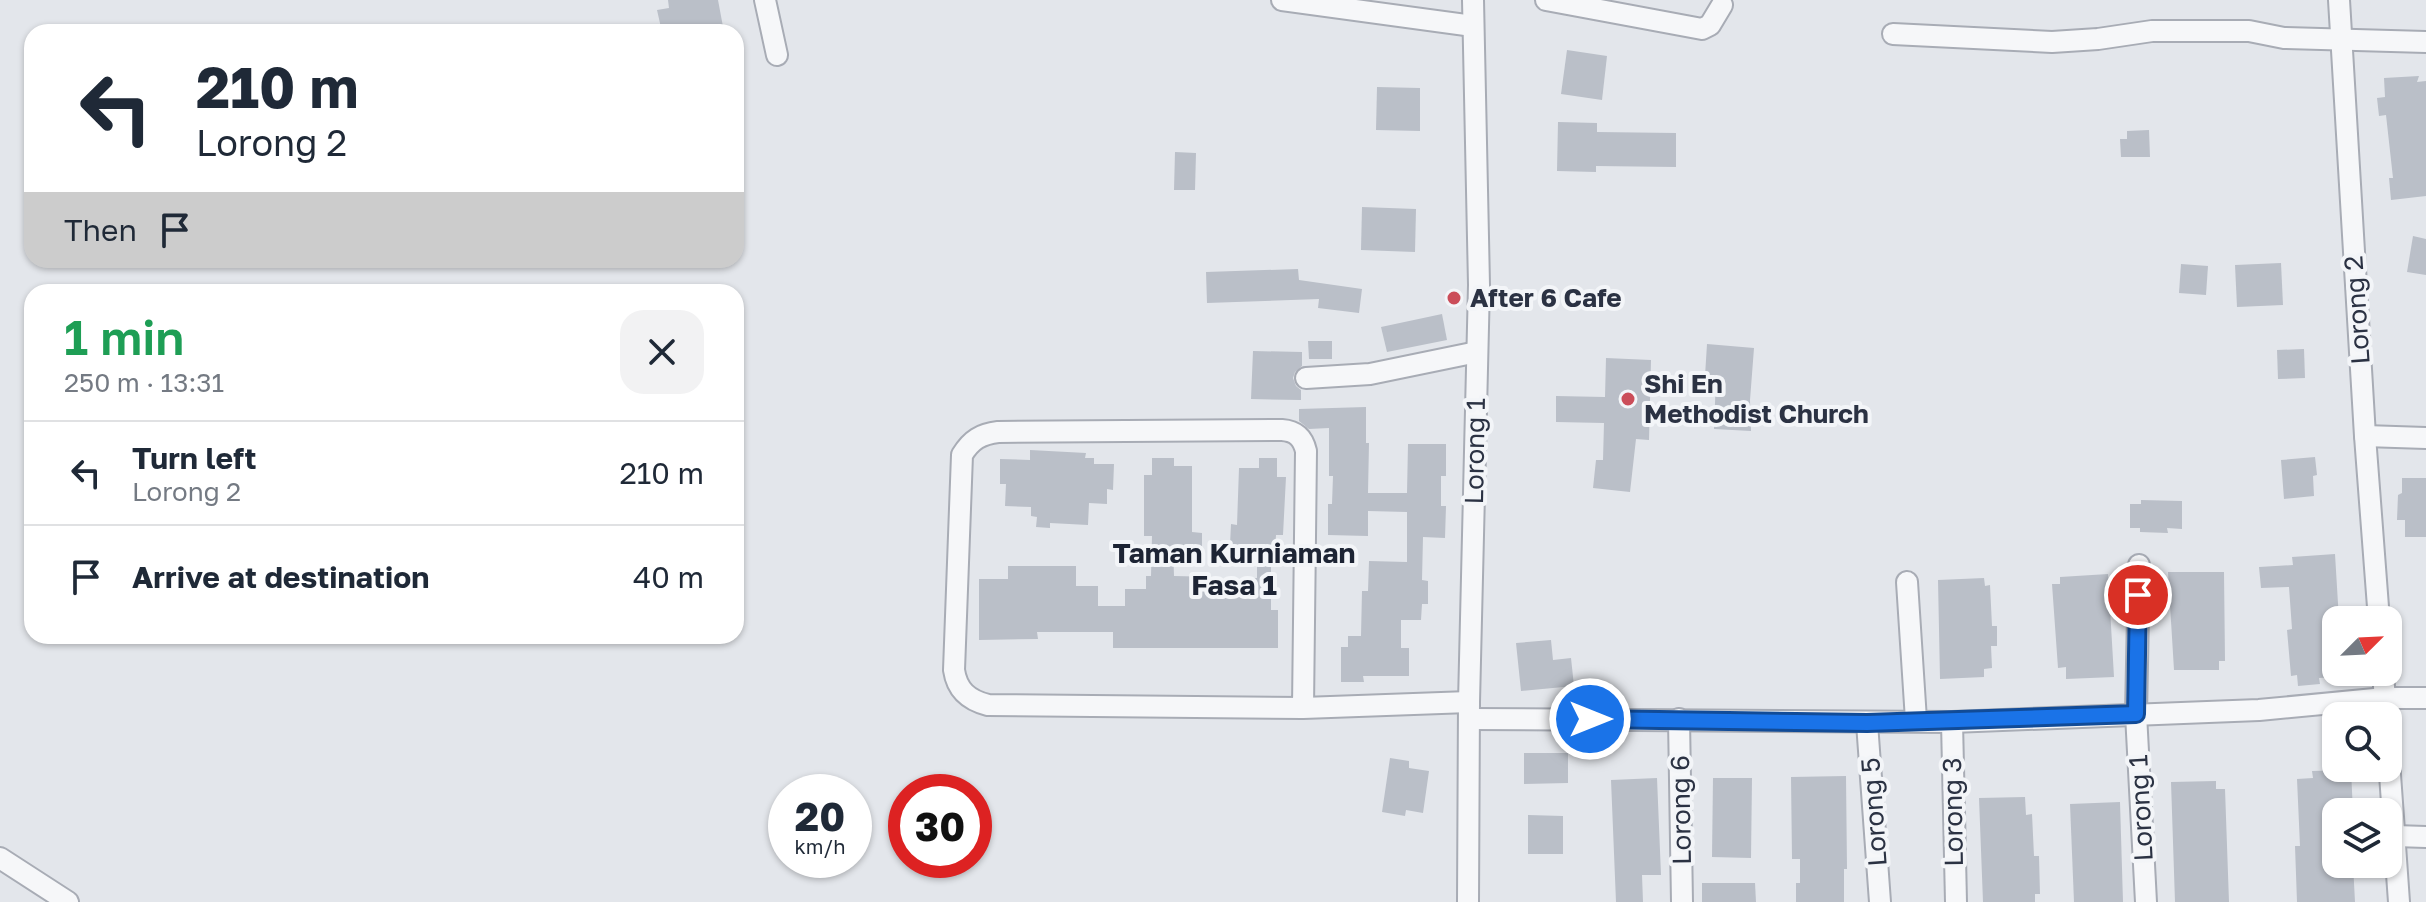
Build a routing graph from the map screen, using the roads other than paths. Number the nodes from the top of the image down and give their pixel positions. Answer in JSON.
{"nodes":[{"id":1,"x":765,"y":0,"type":"edge"},
{"id":2,"x":1282,"y":0,"type":"edge"},
{"id":3,"x":1473,"y":0,"type":"edge"},
{"id":4,"x":1546,"y":0,"type":"edge"},
{"id":5,"x":2339,"y":0,"type":"edge"},
{"id":6,"x":1722,"y":5,"type":"dead end"},
{"id":7,"x":1473,"y":26,"type":"junction"},
{"id":8,"x":1893,"y":34,"type":"dead end"},
{"id":9,"x":2340,"y":41,"type":"junction"},
{"id":10,"x":2426,"y":42,"type":"edge"},
{"id":11,"x":777,"y":55,"type":"dead end"},
{"id":12,"x":1477,"y":352,"type":"junction"},
{"id":13,"x":1306,"y":378,"type":"dead end"},
{"id":14,"x":2365,"y":436,"type":"junction"},
{"id":15,"x":2426,"y":438,"type":"edge"},
{"id":16,"x":2139,"y":565,"type":"dead end"},
{"id":17,"x":1907,"y":582,"type":"dead end"},
{"id":18,"x":2378,"y":606,"type":"edge"},
{"id":19,"x":2426,"y":698,"type":"edge"},
{"id":20,"x":2402,"y":703,"type":"edge"},
{"id":21,"x":1303,"y":708,"type":"junction"},
{"id":22,"x":2322,"y":708,"type":"edge"},
{"id":23,"x":1470,"y":710,"type":"junction"},
{"id":24,"x":2136,"y":714,"type":"junction"},
{"id":25,"x":1679,"y":719,"type":"junction"},
{"id":26,"x":1916,"y":720,"type":"junction"},
{"id":27,"x":1952,"y":722,"type":"junction"},
{"id":28,"x":1867,"y":723,"type":"junction"},
{"id":29,"x":2402,"y":836,"type":"edge"},
{"id":30,"x":2426,"y":837,"type":"edge"},
{"id":31,"x":0,"y":858,"type":"edge"},
{"id":32,"x":2398,"y":878,"type":"edge"},
{"id":33,"x":68,"y":902,"type":"edge"},
{"id":34,"x":1468,"y":902,"type":"edge"},
{"id":35,"x":1682,"y":902,"type":"edge"},
{"id":36,"x":1880,"y":902,"type":"edge"},
{"id":37,"x":1956,"y":902,"type":"edge"},
{"id":38,"x":2146,"y":902,"type":"edge"},
{"id":39,"x":2399,"y":902,"type":"edge"}],
"edges":[{"from":1,"to":11,"type":"street"},
{"from":2,"to":7,"type":"street"},
{"from":3,"to":7,"type":"street","name":"Lorong 1"},
{"from":4,"to":6,"type":"street"},
{"from":5,"to":9,"type":"street","name":"Lorong 2"},
{"from":7,"to":12,"type":"street","name":"Lorong 1"},
{"from":8,"to":9,"type":"street"},
{"from":9,"to":10,"type":"street"},
{"from":9,"to":14,"type":"street","name":"Lorong 2"},
{"from":12,"to":13,"type":"street"},
{"from":12,"to":23,"type":"street","name":"Lorong 1"},
{"from":14,"to":15,"type":"street"},
{"from":14,"to":18,"type":"street","name":"Lorong 2"},
{"from":16,"to":24,"type":"street"},
{"from":17,"to":26,"type":"street"},
{"from":19,"to":20,"type":"street"},
{"from":21,"to":21,"type":"street"},
{"from":21,"to":23,"type":"street"},
{"from":22,"to":24,"type":"street"},
{"from":23,"to":25,"type":"street"},
{"from":23,"to":34,"type":"street","name":"Lorong 1"},
{"from":24,"to":27,"type":"street"},
{"from":24,"to":38,"type":"street","name":"Lorong 1"},
{"from":25,"to":28,"type":"street"},
{"from":25,"to":35,"type":"street","name":"Lorong 6"},
{"from":26,"to":27,"type":"street"},
{"from":26,"to":28,"type":"street"},
{"from":27,"to":37,"type":"street","name":"Lorong 3"},
{"from":28,"to":36,"type":"street","name":"Lorong 5"},
{"from":29,"to":30,"type":"street"},
{"from":31,"to":33,"type":"street"},
{"from":32,"to":39,"type":"street"}]}
